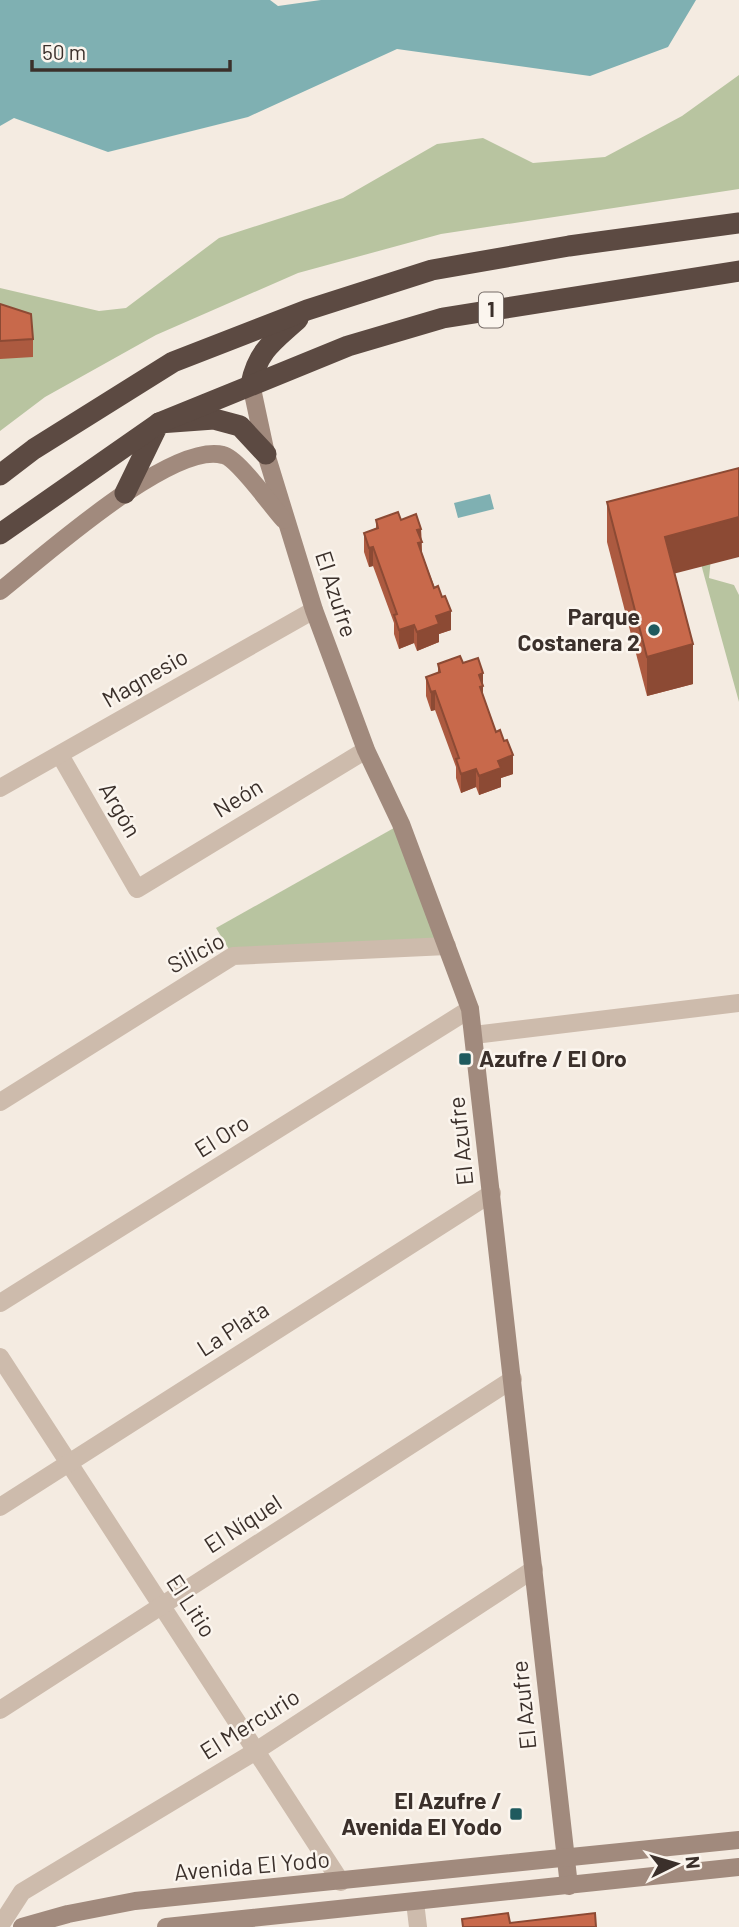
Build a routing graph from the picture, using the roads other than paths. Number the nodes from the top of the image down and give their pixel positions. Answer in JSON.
{"nodes":[{"id":1,"x":739,"y":223,"type":"edge"},
{"id":2,"x":739,"y":271,"type":"edge"},
{"id":3,"x":307,"y":310,"type":"junction"},
{"id":4,"x":251,"y":384,"type":"junction"},
{"id":5,"x":159,"y":423,"type":"junction"},
{"id":6,"x":266,"y":454,"type":"junction"},
{"id":7,"x":0,"y":475,"type":"edge"},
{"id":8,"x":125,"y":494,"type":"junction"},
{"id":9,"x":287,"y":523,"type":"junction"},
{"id":10,"x":0,"y":534,"type":"edge"},
{"id":11,"x":0,"y":591,"type":"edge"},
{"id":12,"x":314,"y":610,"type":"junction"},
{"id":13,"x":366,"y":750,"type":"junction"},
{"id":14,"x":60,"y":755,"type":"junction"},
{"id":15,"x":0,"y":789,"type":"edge"},
{"id":16,"x":137,"y":889,"type":"joint"},
{"id":17,"x":447,"y":946,"type":"junction"},
{"id":18,"x":739,"y":1003,"type":"edge"},
{"id":19,"x":471,"y":1009,"type":"junction"},
{"id":20,"x":474,"y":1035,"type":"junction"},
{"id":21,"x":0,"y":1102,"type":"edge"},
{"id":22,"x":492,"y":1193,"type":"junction"},
{"id":23,"x":0,"y":1303,"type":"edge"},
{"id":24,"x":0,"y":1357,"type":"edge"},
{"id":25,"x":513,"y":1379,"type":"junction"},
{"id":26,"x":69,"y":1463,"type":"junction"},
{"id":27,"x":0,"y":1507,"type":"edge"},
{"id":28,"x":534,"y":1569,"type":"junction"},
{"id":29,"x":162,"y":1606,"type":"junction"},
{"id":30,"x":0,"y":1710,"type":"edge"},
{"id":31,"x":256,"y":1751,"type":"junction"},
{"id":32,"x":739,"y":1840,"type":"edge"},
{"id":33,"x":565,"y":1860,"type":"junction"},
{"id":34,"x":739,"y":1867,"type":"edge"},
{"id":35,"x":341,"y":1882,"type":"junction"},
{"id":36,"x":569,"y":1886,"type":"junction"},
{"id":37,"x":415,"y":1902,"type":"junction"},
{"id":38,"x":220,"y":1924,"type":"edge"},
{"id":39,"x":0,"y":1926,"type":"edge"},
{"id":40,"x":22,"y":1927,"type":"edge"},
{"id":41,"x":166,"y":1927,"type":"edge"},
{"id":42,"x":418,"y":1927,"type":"edge"}],
"edges":[{"from":1,"to":3,"type":"highway","number":"1"},
{"from":2,"to":4,"type":"highway","number":"1"},
{"from":3,"to":4,"type":"highway"},
{"from":3,"to":7,"type":"highway","number":"1"},
{"from":4,"to":5,"type":"highway","number":"1"},
{"from":4,"to":6,"type":"street","name":"El Azufre"},
{"from":5,"to":6,"type":"highway"},
{"from":5,"to":8,"type":"highway"},
{"from":5,"to":10,"type":"highway","number":"1"},
{"from":6,"to":9,"type":"street","name":"El Azufre"},
{"from":8,"to":9,"type":"street"},
{"from":8,"to":11,"type":"street"},
{"from":9,"to":12,"type":"street","name":"El Azufre"},
{"from":12,"to":13,"type":"street","name":"El Azufre"},
{"from":12,"to":14,"type":"street","name":"Magnesio"},
{"from":13,"to":16,"type":"street","name":"Neón"},
{"from":13,"to":17,"type":"street","name":"El Azufre"},
{"from":14,"to":15,"type":"street","name":"Magnesio"},
{"from":14,"to":16,"type":"street","name":"Argón"},
{"from":17,"to":19,"type":"street","name":"El Azufre"},
{"from":17,"to":21,"type":"street","name":"Silicio"},
{"from":18,"to":20,"type":"street"},
{"from":19,"to":20,"type":"street","name":"El Azufre"},
{"from":19,"to":23,"type":"street","name":"El Oro"},
{"from":20,"to":22,"type":"street","name":"El Azufre"},
{"from":22,"to":25,"type":"street","name":"El Azufre"},
{"from":22,"to":26,"type":"street","name":"La Plata"},
{"from":24,"to":26,"type":"street","name":"El Litio"},
{"from":25,"to":28,"type":"street","name":"El Azufre"},
{"from":25,"to":29,"type":"street","name":"El Níquel"},
{"from":26,"to":27,"type":"street","name":"La Plata"},
{"from":26,"to":29,"type":"street","name":"El Litio"},
{"from":28,"to":31,"type":"street","name":"El Mercurio"},
{"from":28,"to":33,"type":"street","name":"El Azufre"},
{"from":29,"to":30,"type":"street","name":"El Níquel"},
{"from":29,"to":31,"type":"street","name":"El Litio"},
{"from":31,"to":35,"type":"street","name":"El Litio"},
{"from":31,"to":39,"type":"street","name":"El Mercurio"},
{"from":32,"to":33,"type":"street","name":"Avenida El Yodo"},
{"from":33,"to":35,"type":"street","name":"Avenida El Yodo"},
{"from":33,"to":36,"type":"street","name":"El Azufre"},
{"from":34,"to":36,"type":"street"},
{"from":35,"to":40,"type":"street","name":"Avenida El Yodo"},
{"from":36,"to":37,"type":"street"},
{"from":37,"to":38,"type":"street"},
{"from":37,"to":42,"type":"street"},
{"from":38,"to":41,"type":"street"}]}
